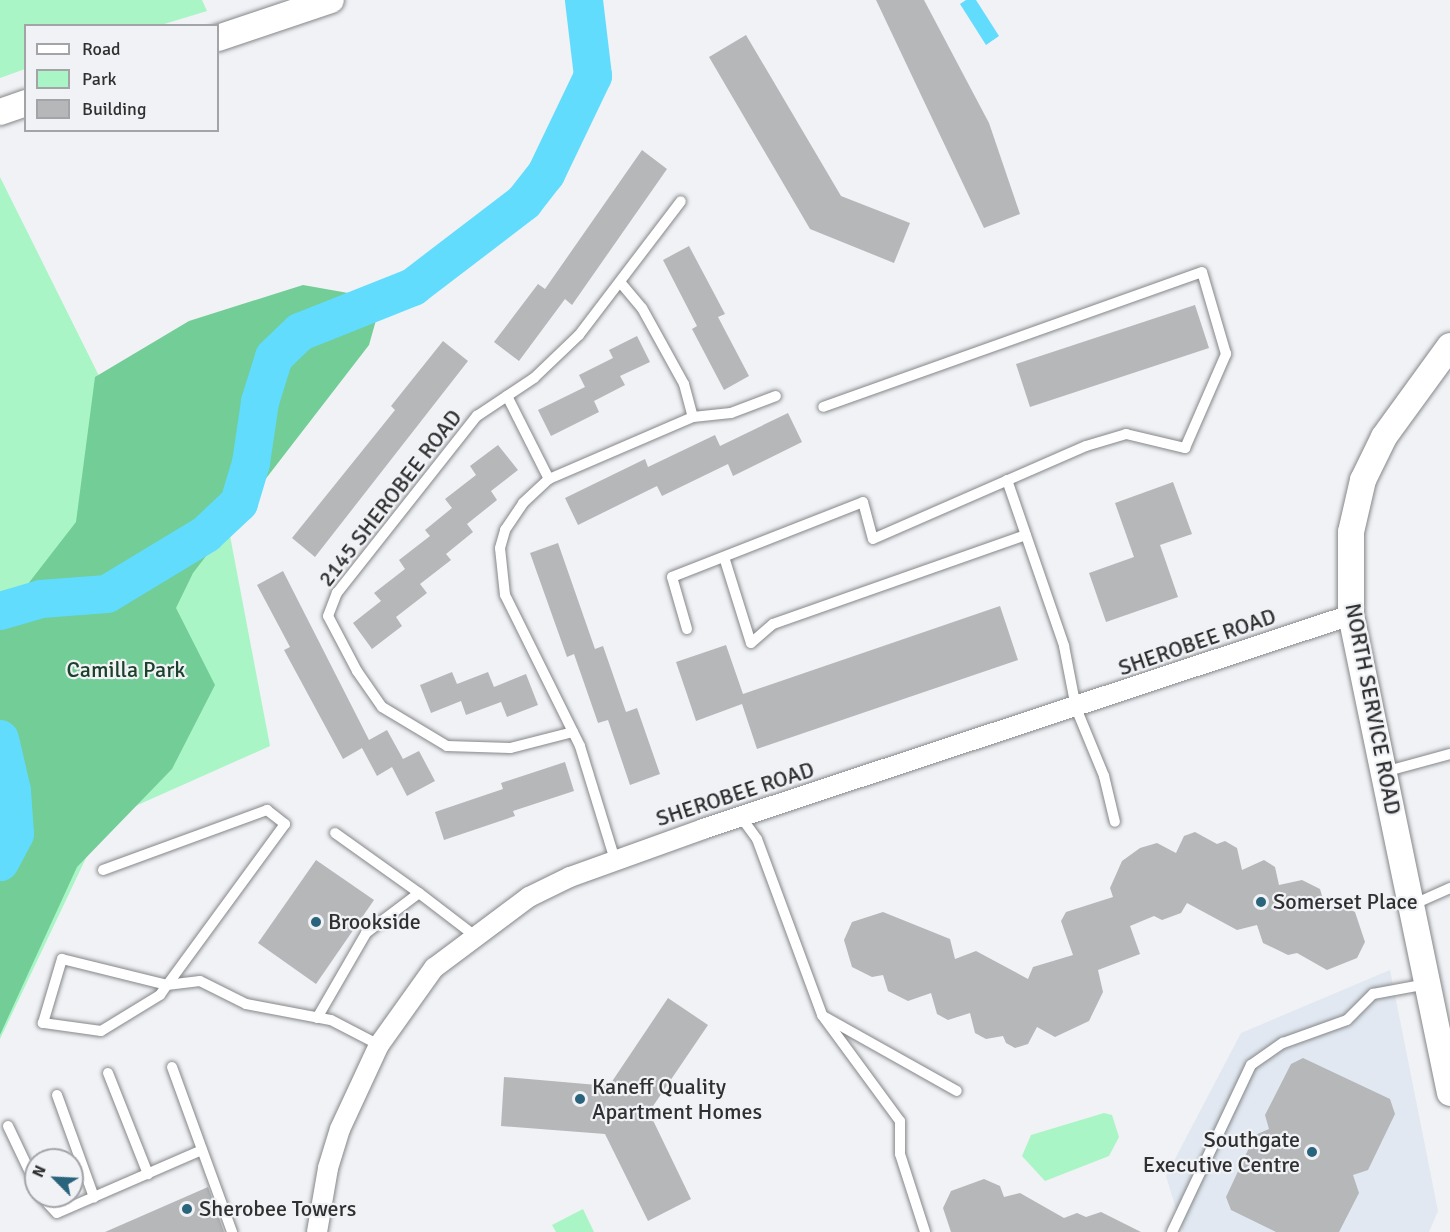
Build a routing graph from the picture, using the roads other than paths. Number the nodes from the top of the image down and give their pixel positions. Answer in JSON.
{"nodes":[{"id":1,"x":331,"y":0,"type":"edge"},
{"id":2,"x":219,"y":38,"type":"edge"},
{"id":3,"x":24,"y":104,"type":"edge"},
{"id":4,"x":0,"y":112,"type":"edge"},
{"id":5,"x":681,"y":201,"type":"dead end"},
{"id":6,"x":620,"y":282,"type":"junction"},
{"id":7,"x":1450,"y":346,"type":"edge"},
{"id":8,"x":507,"y":396,"type":"junction"},
{"id":9,"x":776,"y":396,"type":"dead end"},
{"id":10,"x":823,"y":408,"type":"dead end"},
{"id":11,"x":693,"y":417,"type":"junction"},
{"id":12,"x":549,"y":479,"type":"junction"},
{"id":13,"x":1007,"y":480,"type":"junction"},
{"id":14,"x":1026,"y":535,"type":"junction"},
{"id":15,"x":724,"y":557,"type":"junction"},
{"id":16,"x":1351,"y":615,"type":"junction"},
{"id":17,"x":687,"y":629,"type":"dead end"},
{"id":18,"x":1076,"y":708,"type":"junction"},
{"id":19,"x":573,"y":732,"type":"junction"},
{"id":20,"x":1450,"y":754,"type":"edge"},
{"id":21,"x":1383,"y":772,"type":"junction"},
{"id":22,"x":741,"y":817,"type":"junction"},
{"id":23,"x":1115,"y":822,"type":"dead end"},
{"id":24,"x":335,"y":833,"type":"dead end"},
{"id":25,"x":615,"y":860,"type":"junction"},
{"id":26,"x":103,"y":870,"type":"dead end"},
{"id":27,"x":1450,"y":888,"type":"edge"},
{"id":28,"x":419,"y":893,"type":"junction"},
{"id":29,"x":1412,"y":905,"type":"junction"},
{"id":30,"x":474,"y":935,"type":"junction"},
{"id":31,"x":1428,"y":984,"type":"junction"},
{"id":32,"x":167,"y":985,"type":"junction"},
{"id":33,"x":822,"y":1015,"type":"junction"},
{"id":34,"x":317,"y":1018,"type":"junction"},
{"id":35,"x":379,"y":1045,"type":"junction"},
{"id":36,"x":172,"y":1067,"type":"dead end"},
{"id":37,"x":108,"y":1073,"type":"dead end"},
{"id":38,"x":957,"y":1091,"type":"dead end"},
{"id":39,"x":1450,"y":1093,"type":"edge"},
{"id":40,"x":57,"y":1095,"type":"dead end"},
{"id":41,"x":8,"y":1126,"type":"dead end"},
{"id":42,"x":202,"y":1150,"type":"junction"},
{"id":43,"x":24,"y":1160,"type":"edge"},
{"id":44,"x":148,"y":1174,"type":"junction"},
{"id":45,"x":94,"y":1197,"type":"junction"},
{"id":46,"x":84,"y":1201,"type":"edge"},
{"id":47,"x":52,"y":1208,"type":"edge"},
{"id":48,"x":69,"y":1208,"type":"edge"},
{"id":49,"x":232,"y":1232,"type":"edge"},
{"id":50,"x":317,"y":1232,"type":"edge"},
{"id":51,"x":925,"y":1232,"type":"edge"},
{"id":52,"x":1172,"y":1232,"type":"edge"}],
"edges":[{"from":1,"to":2,"type":"street"},
{"from":3,"to":4,"type":"street"},
{"from":5,"to":6,"type":"lane","name":"2145 SHEROBEE ROAD"},
{"from":6,"to":8,"type":"lane","name":"2145 SHEROBEE ROAD"},
{"from":6,"to":11,"type":"lane"},
{"from":7,"to":16,"type":"street","name":"NORTH SERVICE ROAD"},
{"from":8,"to":12,"type":"lane"},
{"from":8,"to":19,"type":"lane","name":"2145 SHEROBEE ROAD"},
{"from":9,"to":11,"type":"lane"},
{"from":10,"to":13,"type":"lane"},
{"from":11,"to":12,"type":"lane"},
{"from":12,"to":19,"type":"lane"},
{"from":13,"to":14,"type":"lane"},
{"from":13,"to":15,"type":"lane"},
{"from":14,"to":15,"type":"lane"},
{"from":14,"to":18,"type":"lane"},
{"from":15,"to":17,"type":"lane"},
{"from":16,"to":18,"type":"street","name":"SHEROBEE ROAD"},
{"from":16,"to":21,"type":"street","name":"NORTH SERVICE ROAD"},
{"from":18,"to":22,"type":"street","name":"SHEROBEE ROAD"},
{"from":18,"to":23,"type":"lane"},
{"from":19,"to":25,"type":"lane"},
{"from":20,"to":21,"type":"lane"},
{"from":21,"to":29,"type":"street","name":"NORTH SERVICE ROAD"},
{"from":22,"to":25,"type":"street","name":"SHEROBEE ROAD"},
{"from":22,"to":33,"type":"lane"},
{"from":24,"to":28,"type":"lane"},
{"from":25,"to":30,"type":"street","name":"SHEROBEE ROAD"},
{"from":26,"to":32,"type":"lane"},
{"from":27,"to":29,"type":"lane"},
{"from":28,"to":30,"type":"lane"},
{"from":28,"to":34,"type":"lane"},
{"from":29,"to":31,"type":"street","name":"NORTH SERVICE ROAD"},
{"from":30,"to":35,"type":"street","name":"SHEROBEE ROAD"},
{"from":31,"to":39,"type":"street","name":"NORTH SERVICE ROAD"},
{"from":31,"to":52,"type":"lane"},
{"from":32,"to":32,"type":"lane"},
{"from":32,"to":34,"type":"lane"},
{"from":33,"to":38,"type":"lane"},
{"from":33,"to":51,"type":"lane"},
{"from":34,"to":35,"type":"lane"},
{"from":35,"to":50,"type":"street","name":"SHEROBEE ROAD"},
{"from":36,"to":42,"type":"lane"},
{"from":37,"to":44,"type":"lane"},
{"from":40,"to":45,"type":"lane"},
{"from":41,"to":43,"type":"lane"},
{"from":42,"to":44,"type":"lane"},
{"from":42,"to":49,"type":"lane"},
{"from":44,"to":45,"type":"lane"},
{"from":45,"to":46,"type":"lane"},
{"from":47,"to":48,"type":"lane"}]}
